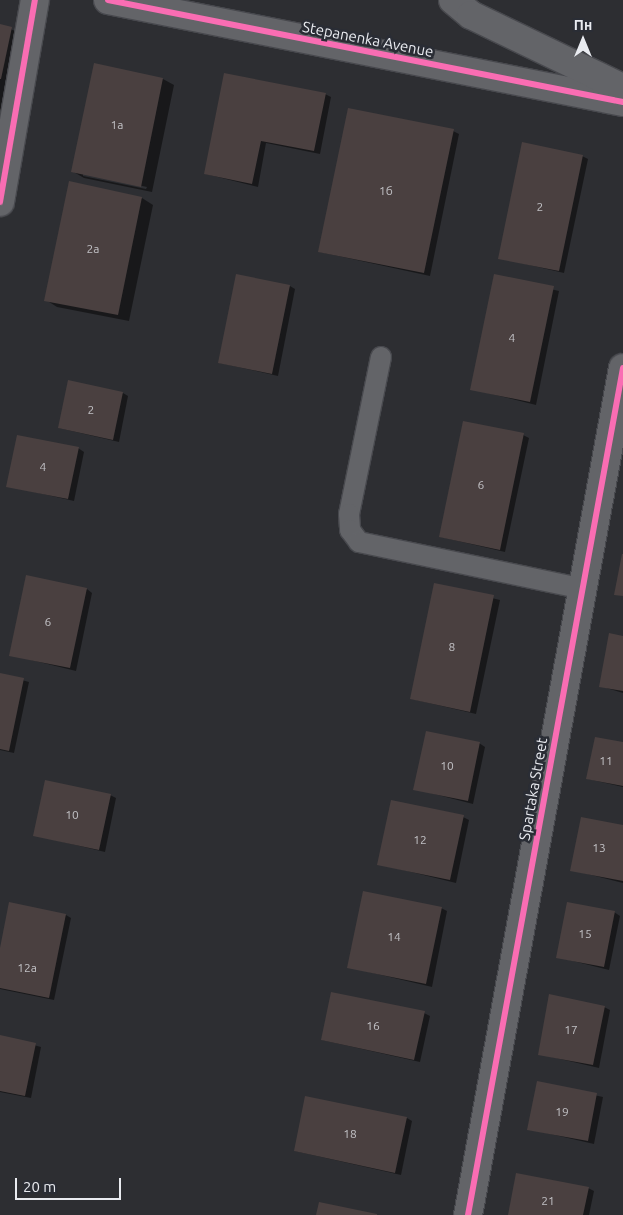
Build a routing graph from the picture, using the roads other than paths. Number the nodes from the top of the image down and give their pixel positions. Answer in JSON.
{"nodes":[{"id":1,"x":35,"y":0,"type":"edge"},
{"id":2,"x":108,"y":0,"type":"edge"},
{"id":3,"x":453,"y":0,"type":"edge"},
{"id":4,"x":623,"y":88,"type":"edge"},
{"id":5,"x":623,"y":102,"type":"edge"},
{"id":6,"x":0,"y":202,"type":"edge"},
{"id":7,"x":381,"y":357,"type":"dead end"},
{"id":8,"x":623,"y":368,"type":"edge"},
{"id":9,"x":583,"y":589,"type":"junction"},
{"id":10,"x":468,"y":1215,"type":"edge"}],
"edges":[{"from":1,"to":6,"type":"street"},
{"from":2,"to":5,"type":"street","name":"Stepanenka Avenue"},
{"from":3,"to":4,"type":"street"},
{"from":7,"to":9,"type":"lane"},
{"from":8,"to":9,"type":"street","name":"Spartaka Street"},
{"from":9,"to":10,"type":"street","name":"Spartaka Street"}]}
